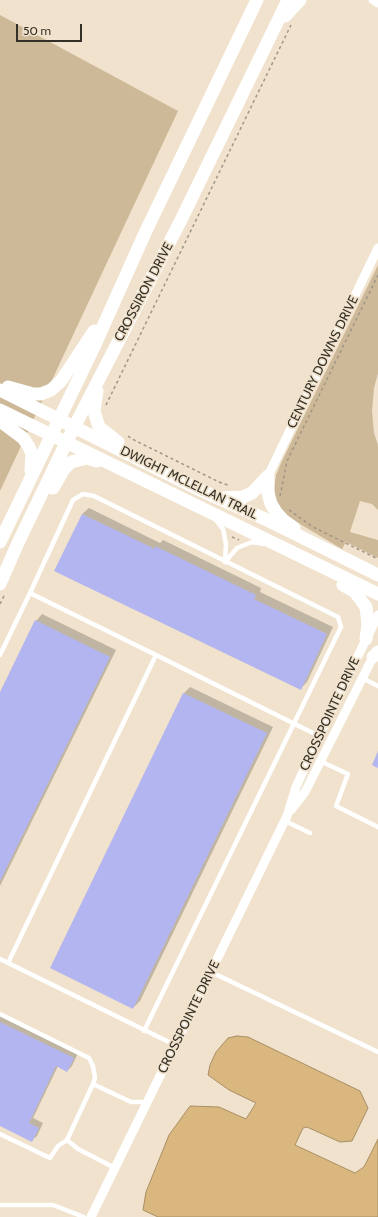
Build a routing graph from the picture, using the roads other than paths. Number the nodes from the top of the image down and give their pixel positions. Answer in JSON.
{"nodes":[{"id":1,"x":279,"y":0,"type":"edge"},
{"id":2,"x":288,"y":0,"type":"edge"},
{"id":3,"x":300,"y":0,"type":"edge"},
{"id":4,"x":373,"y":0,"type":"edge"},
{"id":5,"x":256,"y":1,"type":"edge"},
{"id":6,"x":378,"y":2,"type":"edge"},
{"id":7,"x":275,"y":28,"type":"junction"},
{"id":8,"x":233,"y":115,"type":"junction"},
{"id":9,"x":378,"y":248,"type":"edge"},
{"id":10,"x":114,"y":301,"type":"junction"},
{"id":11,"x":98,"y":380,"type":"junction"},
{"id":12,"x":0,"y":384,"type":"edge"},
{"id":13,"x":0,"y":390,"type":"edge"},
{"id":14,"x":0,"y":410,"type":"edge"},
{"id":15,"x":59,"y":420,"type":"junction"},
{"id":16,"x":0,"y":421,"type":"edge"},
{"id":17,"x":74,"y":427,"type":"junction"},
{"id":18,"x":51,"y":435,"type":"junction"},
{"id":19,"x":66,"y":443,"type":"junction"},
{"id":20,"x":136,"y":457,"type":"junction"},
{"id":21,"x":109,"y":464,"type":"junction"},
{"id":22,"x":268,"y":476,"type":"junction"},
{"id":23,"x":29,"y":480,"type":"junction"},
{"id":24,"x":219,"y":498,"type":"junction"},
{"id":25,"x":38,"y":503,"type":"junction"},
{"id":26,"x":208,"y":512,"type":"junction"},
{"id":27,"x":0,"y":542,"type":"edge"},
{"id":28,"x":277,"y":545,"type":"junction"},
{"id":29,"x":322,"y":547,"type":"junction"},
{"id":30,"x":225,"y":562,"type":"junction"},
{"id":31,"x":316,"y":564,"type":"junction"},
{"id":32,"x":378,"y":575,"type":"edge"},
{"id":33,"x":3,"y":588,"type":"edge"},
{"id":34,"x":30,"y":593,"type":"junction"},
{"id":35,"x":378,"y":594,"type":"edge"},
{"id":36,"x":378,"y":614,"type":"edge"},
{"id":37,"x":366,"y":639,"type":"junction"},
{"id":38,"x":376,"y":652,"type":"edge"},
{"id":39,"x":0,"y":655,"type":"edge"},
{"id":40,"x":156,"y":655,"type":"junction"},
{"id":41,"x":362,"y":678,"type":"junction"},
{"id":42,"x":378,"y":686,"type":"edge"},
{"id":43,"x":294,"y":723,"type":"junction"},
{"id":44,"x":319,"y":736,"type":"junction"},
{"id":45,"x":320,"y":760,"type":"junction"},
{"id":46,"x":286,"y":819,"type":"junction"},
{"id":47,"x":378,"y":827,"type":"edge"},
{"id":48,"x":310,"y":833,"type":"dead end"},
{"id":49,"x":0,"y":959,"type":"edge"},
{"id":50,"x":8,"y":963,"type":"junction"},
{"id":51,"x":211,"y":972,"type":"junction"},
{"id":52,"x":0,"y":1014,"type":"edge"},
{"id":53,"x":144,"y":1030,"type":"junction"},
{"id":54,"x":175,"y":1045,"type":"junction"},
{"id":55,"x":378,"y":1052,"type":"edge"},
{"id":56,"x":94,"y":1084,"type":"junction"},
{"id":57,"x":148,"y":1102,"type":"junction"},
{"id":58,"x":0,"y":1134,"type":"edge"},
{"id":59,"x":67,"y":1140,"type":"junction"},
{"id":60,"x":115,"y":1168,"type":"junction"},
{"id":61,"x":0,"y":1205,"type":"edge"},
{"id":62,"x":84,"y":1217,"type":"edge"},
{"id":63,"x":91,"y":1217,"type":"edge"}],
"edges":[{"from":1,"to":8,"type":"main road"},
{"from":2,"to":7,"type":"main road","name":"CROSSIRON DRIVE"},
{"from":3,"to":7,"type":"main road"},
{"from":4,"to":6,"type":"street"},
{"from":5,"to":10,"type":"main road","name":"CROSSIRON DRIVE"},
{"from":7,"to":8,"type":"main road","name":"CROSSIRON DRIVE"},
{"from":8,"to":11,"type":"main road","name":"CROSSIRON DRIVE"},
{"from":9,"to":22,"type":"street","name":"CENTURY DOWNS DRIVE"},
{"from":10,"to":12,"type":"main road"},
{"from":10,"to":15,"type":"main road","name":"CROSSIRON DRIVE"},
{"from":11,"to":17,"type":"main road","name":"CROSSIRON DRIVE"},
{"from":11,"to":20,"type":"main road"},
{"from":13,"to":15,"type":"main road","name":"DWIGHT MCLELLAN TRAIL"},
{"from":14,"to":18,"type":"main road","name":"DWIGHT MCLELLAN TRAIL"},
{"from":15,"to":17,"type":"main road","name":"DWIGHT MCLELLAN TRAIL"},
{"from":15,"to":18,"type":"main road","name":"CROSSIRON DRIVE"},
{"from":16,"to":23,"type":"main road"},
{"from":17,"to":19,"type":"main road","name":"CROSSIRON DRIVE"},
{"from":17,"to":20,"type":"main road","name":"DWIGHT MCLELLAN TRAIL"},
{"from":18,"to":19,"type":"main road","name":"DWIGHT MCLELLAN TRAIL"},
{"from":18,"to":23,"type":"main road","name":"CROSSIRON DRIVE"},
{"from":19,"to":21,"type":"main road","name":"DWIGHT MCLELLAN TRAIL"},
{"from":19,"to":25,"type":"main road","name":"CROSSIRON DRIVE"},
{"from":20,"to":24,"type":"main road","name":"DWIGHT MCLELLAN TRAIL"},
{"from":21,"to":25,"type":"main road"},
{"from":21,"to":26,"type":"main road","name":"DWIGHT MCLELLAN TRAIL"},
{"from":22,"to":24,"type":"main road"},
{"from":22,"to":29,"type":"main road"},
{"from":23,"to":27,"type":"main road","name":"CROSSIRON DRIVE"},
{"from":24,"to":29,"type":"main road","name":"DWIGHT MCLELLAN TRAIL"},
{"from":25,"to":33,"type":"main road","name":"CROSSIRON DRIVE"},
{"from":26,"to":28,"type":"main road","name":"DWIGHT MCLELLAN TRAIL"},
{"from":26,"to":30,"type":"lane"},
{"from":28,"to":30,"type":"lane"},
{"from":28,"to":31,"type":"main road","name":"DWIGHT MCLELLAN TRAIL"},
{"from":29,"to":32,"type":"main road","name":"DWIGHT MCLELLAN TRAIL"},
{"from":30,"to":34,"type":"lane"},
{"from":30,"to":43,"type":"lane"},
{"from":31,"to":35,"type":"main road","name":"DWIGHT MCLELLAN TRAIL"},
{"from":31,"to":37,"type":"main road"},
{"from":34,"to":39,"type":"lane"},
{"from":34,"to":40,"type":"lane"},
{"from":36,"to":37,"type":"street","name":"CROSSPOINTE DRIVE"},
{"from":37,"to":44,"type":"street","name":"CROSSPOINTE DRIVE"},
{"from":38,"to":41,"type":"street","name":"CROSSPOINTE DRIVE"},
{"from":40,"to":43,"type":"lane"},
{"from":40,"to":50,"type":"lane"},
{"from":41,"to":42,"type":"lane"},
{"from":41,"to":45,"type":"street","name":"CROSSPOINTE DRIVE"},
{"from":43,"to":44,"type":"lane"},
{"from":43,"to":53,"type":"lane"},
{"from":44,"to":46,"type":"street","name":"CROSSPOINTE DRIVE"},
{"from":45,"to":46,"type":"street","name":"CROSSPOINTE DRIVE"},
{"from":45,"to":47,"type":"lane"},
{"from":46,"to":48,"type":"lane"},
{"from":46,"to":51,"type":"street","name":"CROSSPOINTE DRIVE"},
{"from":49,"to":50,"type":"lane"},
{"from":50,"to":53,"type":"lane"},
{"from":51,"to":54,"type":"street","name":"CROSSPOINTE DRIVE"},
{"from":51,"to":55,"type":"lane"},
{"from":52,"to":56,"type":"lane"},
{"from":53,"to":54,"type":"lane"},
{"from":54,"to":57,"type":"street","name":"CROSSPOINTE DRIVE"},
{"from":56,"to":57,"type":"lane"},
{"from":56,"to":59,"type":"lane"},
{"from":57,"to":60,"type":"street","name":"CROSSPOINTE DRIVE"},
{"from":58,"to":59,"type":"lane"},
{"from":59,"to":60,"type":"lane"},
{"from":60,"to":63,"type":"street","name":"CROSSPOINTE DRIVE"},
{"from":61,"to":62,"type":"lane"}]}
